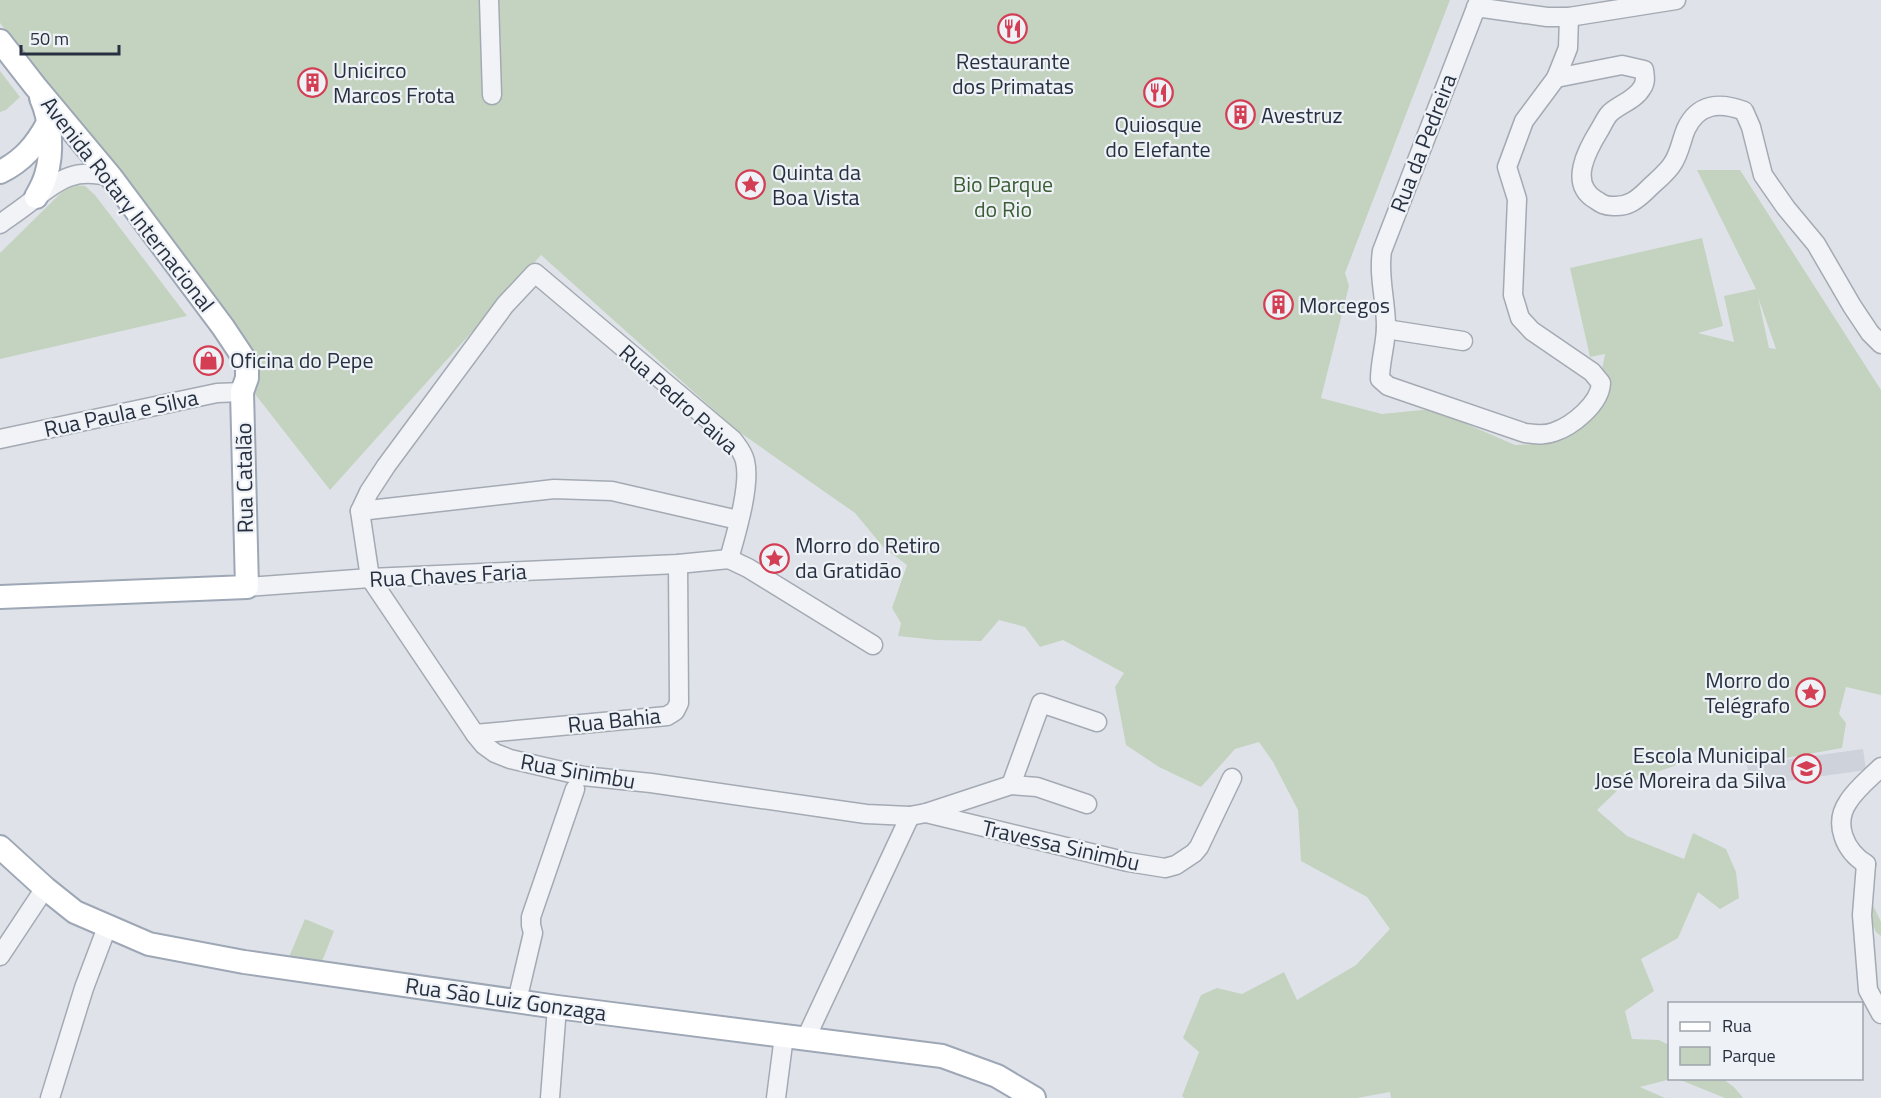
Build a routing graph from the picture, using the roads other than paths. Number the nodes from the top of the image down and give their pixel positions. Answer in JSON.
{"nodes":[{"id":1,"x":489,"y":0,"type":"edge"},
{"id":2,"x":1676,"y":0,"type":"edge"},
{"id":3,"x":1478,"y":3,"type":"edge"},
{"id":4,"x":1569,"y":17,"type":"junction"},
{"id":5,"x":0,"y":41,"type":"edge"},
{"id":6,"x":1556,"y":78,"type":"junction"},
{"id":7,"x":35,"y":86,"type":"junction"},
{"id":8,"x":492,"y":95,"type":"dead end"},
{"id":9,"x":48,"y":123,"type":"junction"},
{"id":10,"x":0,"y":172,"type":"edge"},
{"id":11,"x":111,"y":177,"type":"junction"},
{"id":12,"x":36,"y":197,"type":"junction"},
{"id":13,"x":0,"y":224,"type":"edge"},
{"id":14,"x":1386,"y":329,"type":"junction"},
{"id":15,"x":1462,"y":341,"type":"dead end"},
{"id":16,"x":1881,"y":344,"type":"edge"},
{"id":17,"x":245,"y":381,"type":"junction"},
{"id":18,"x":0,"y":439,"type":"edge"},
{"id":19,"x":360,"y":511,"type":"junction"},
{"id":20,"x":738,"y":520,"type":"junction"},
{"id":21,"x":729,"y":559,"type":"junction"},
{"id":22,"x":678,"y":564,"type":"junction"},
{"id":23,"x":370,"y":578,"type":"junction"},
{"id":24,"x":247,"y":587,"type":"junction"},
{"id":25,"x":0,"y":597,"type":"edge"},
{"id":26,"x":873,"y":645,"type":"dead end"},
{"id":27,"x":1097,"y":722,"type":"dead end"},
{"id":28,"x":475,"y":734,"type":"junction"},
{"id":29,"x":1881,"y":767,"type":"edge"},
{"id":30,"x":1232,"y":778,"type":"dead end"},
{"id":31,"x":1011,"y":785,"type":"junction"},
{"id":32,"x":575,"y":789,"type":"dead end"},
{"id":33,"x":1087,"y":804,"type":"dead end"},
{"id":34,"x":918,"y":815,"type":"junction"},
{"id":35,"x":0,"y":847,"type":"edge"},
{"id":36,"x":1874,"y":862,"type":"edge"},
{"id":37,"x":45,"y":888,"type":"junction"},
{"id":38,"x":107,"y":927,"type":"junction"},
{"id":39,"x":0,"y":956,"type":"edge"},
{"id":40,"x":517,"y":1001,"type":"junction"},
{"id":41,"x":557,"y":1007,"type":"junction"},
{"id":42,"x":1881,"y":1014,"type":"edge"},
{"id":43,"x":784,"y":1036,"type":"junction"},
{"id":44,"x":806,"y":1038,"type":"junction"},
{"id":45,"x":50,"y":1098,"type":"edge"},
{"id":46,"x":550,"y":1098,"type":"edge"},
{"id":47,"x":776,"y":1098,"type":"edge"},
{"id":48,"x":1034,"y":1098,"type":"edge"}],
"edges":[{"from":1,"to":8,"type":"street"},
{"from":2,"to":4,"type":"street"},
{"from":3,"to":4,"type":"street"},
{"from":3,"to":14,"type":"street","name":"Rua da Pedreira"},
{"from":4,"to":6,"type":"street"},
{"from":5,"to":7,"type":"main road","name":"Avenida Rotary Internacional"},
{"from":6,"to":14,"type":"street","name":"Rua da Pedreira"},
{"from":6,"to":16,"type":"street"},
{"from":7,"to":9,"type":"main road"},
{"from":7,"to":11,"type":"main road","name":"Avenida Rotary Internacional"},
{"from":9,"to":10,"type":"main road"},
{"from":9,"to":12,"type":"main road"},
{"from":11,"to":12,"type":"street"},
{"from":11,"to":17,"type":"main road","name":"Avenida Rotary Internacional"},
{"from":12,"to":13,"type":"street"},
{"from":14,"to":15,"type":"street"},
{"from":17,"to":18,"type":"street","name":"Rua Paula e Silva"},
{"from":17,"to":24,"type":"main road","name":"Rua Catalão"},
{"from":19,"to":20,"type":"street"},
{"from":19,"to":20,"type":"street","name":"Rua Pedro Paiva"},
{"from":19,"to":23,"type":"street","name":"Rua Sinimbu"},
{"from":20,"to":21,"type":"street","name":"Rua Pedro Paiva"},
{"from":21,"to":22,"type":"street","name":"Rua Chaves Faria"},
{"from":21,"to":26,"type":"street"},
{"from":22,"to":23,"type":"street","name":"Rua Chaves Faria"},
{"from":22,"to":28,"type":"street","name":"Rua Bahia"},
{"from":23,"to":24,"type":"street","name":"Rua Chaves Faria"},
{"from":23,"to":28,"type":"street","name":"Rua Sinimbu"},
{"from":24,"to":25,"type":"main road","name":"Rua Chaves Faria"},
{"from":27,"to":31,"type":"street"},
{"from":28,"to":34,"type":"street","name":"Rua Sinimbu"},
{"from":29,"to":36,"type":"street"},
{"from":30,"to":34,"type":"street","name":"Travessa Sinimbu"},
{"from":31,"to":33,"type":"street","name":"Rua Sinimbu"},
{"from":31,"to":34,"type":"street","name":"Rua Sinimbu"},
{"from":32,"to":40,"type":"street"},
{"from":34,"to":44,"type":"street"},
{"from":35,"to":37,"type":"main road","name":"Rua São Luiz Gonzaga"},
{"from":36,"to":42,"type":"street"},
{"from":37,"to":38,"type":"main road","name":"Rua São Luiz Gonzaga"},
{"from":37,"to":39,"type":"street"},
{"from":38,"to":40,"type":"main road","name":"Rua São Luiz Gonzaga"},
{"from":38,"to":45,"type":"street"},
{"from":40,"to":41,"type":"main road","name":"Rua São Luiz Gonzaga"},
{"from":41,"to":43,"type":"main road","name":"Rua São Luiz Gonzaga"},
{"from":41,"to":46,"type":"street"},
{"from":43,"to":44,"type":"main road","name":"Rua São Luiz Gonzaga"},
{"from":43,"to":47,"type":"street"},
{"from":44,"to":48,"type":"main road","name":"Rua São Luiz Gonzaga"}]}
